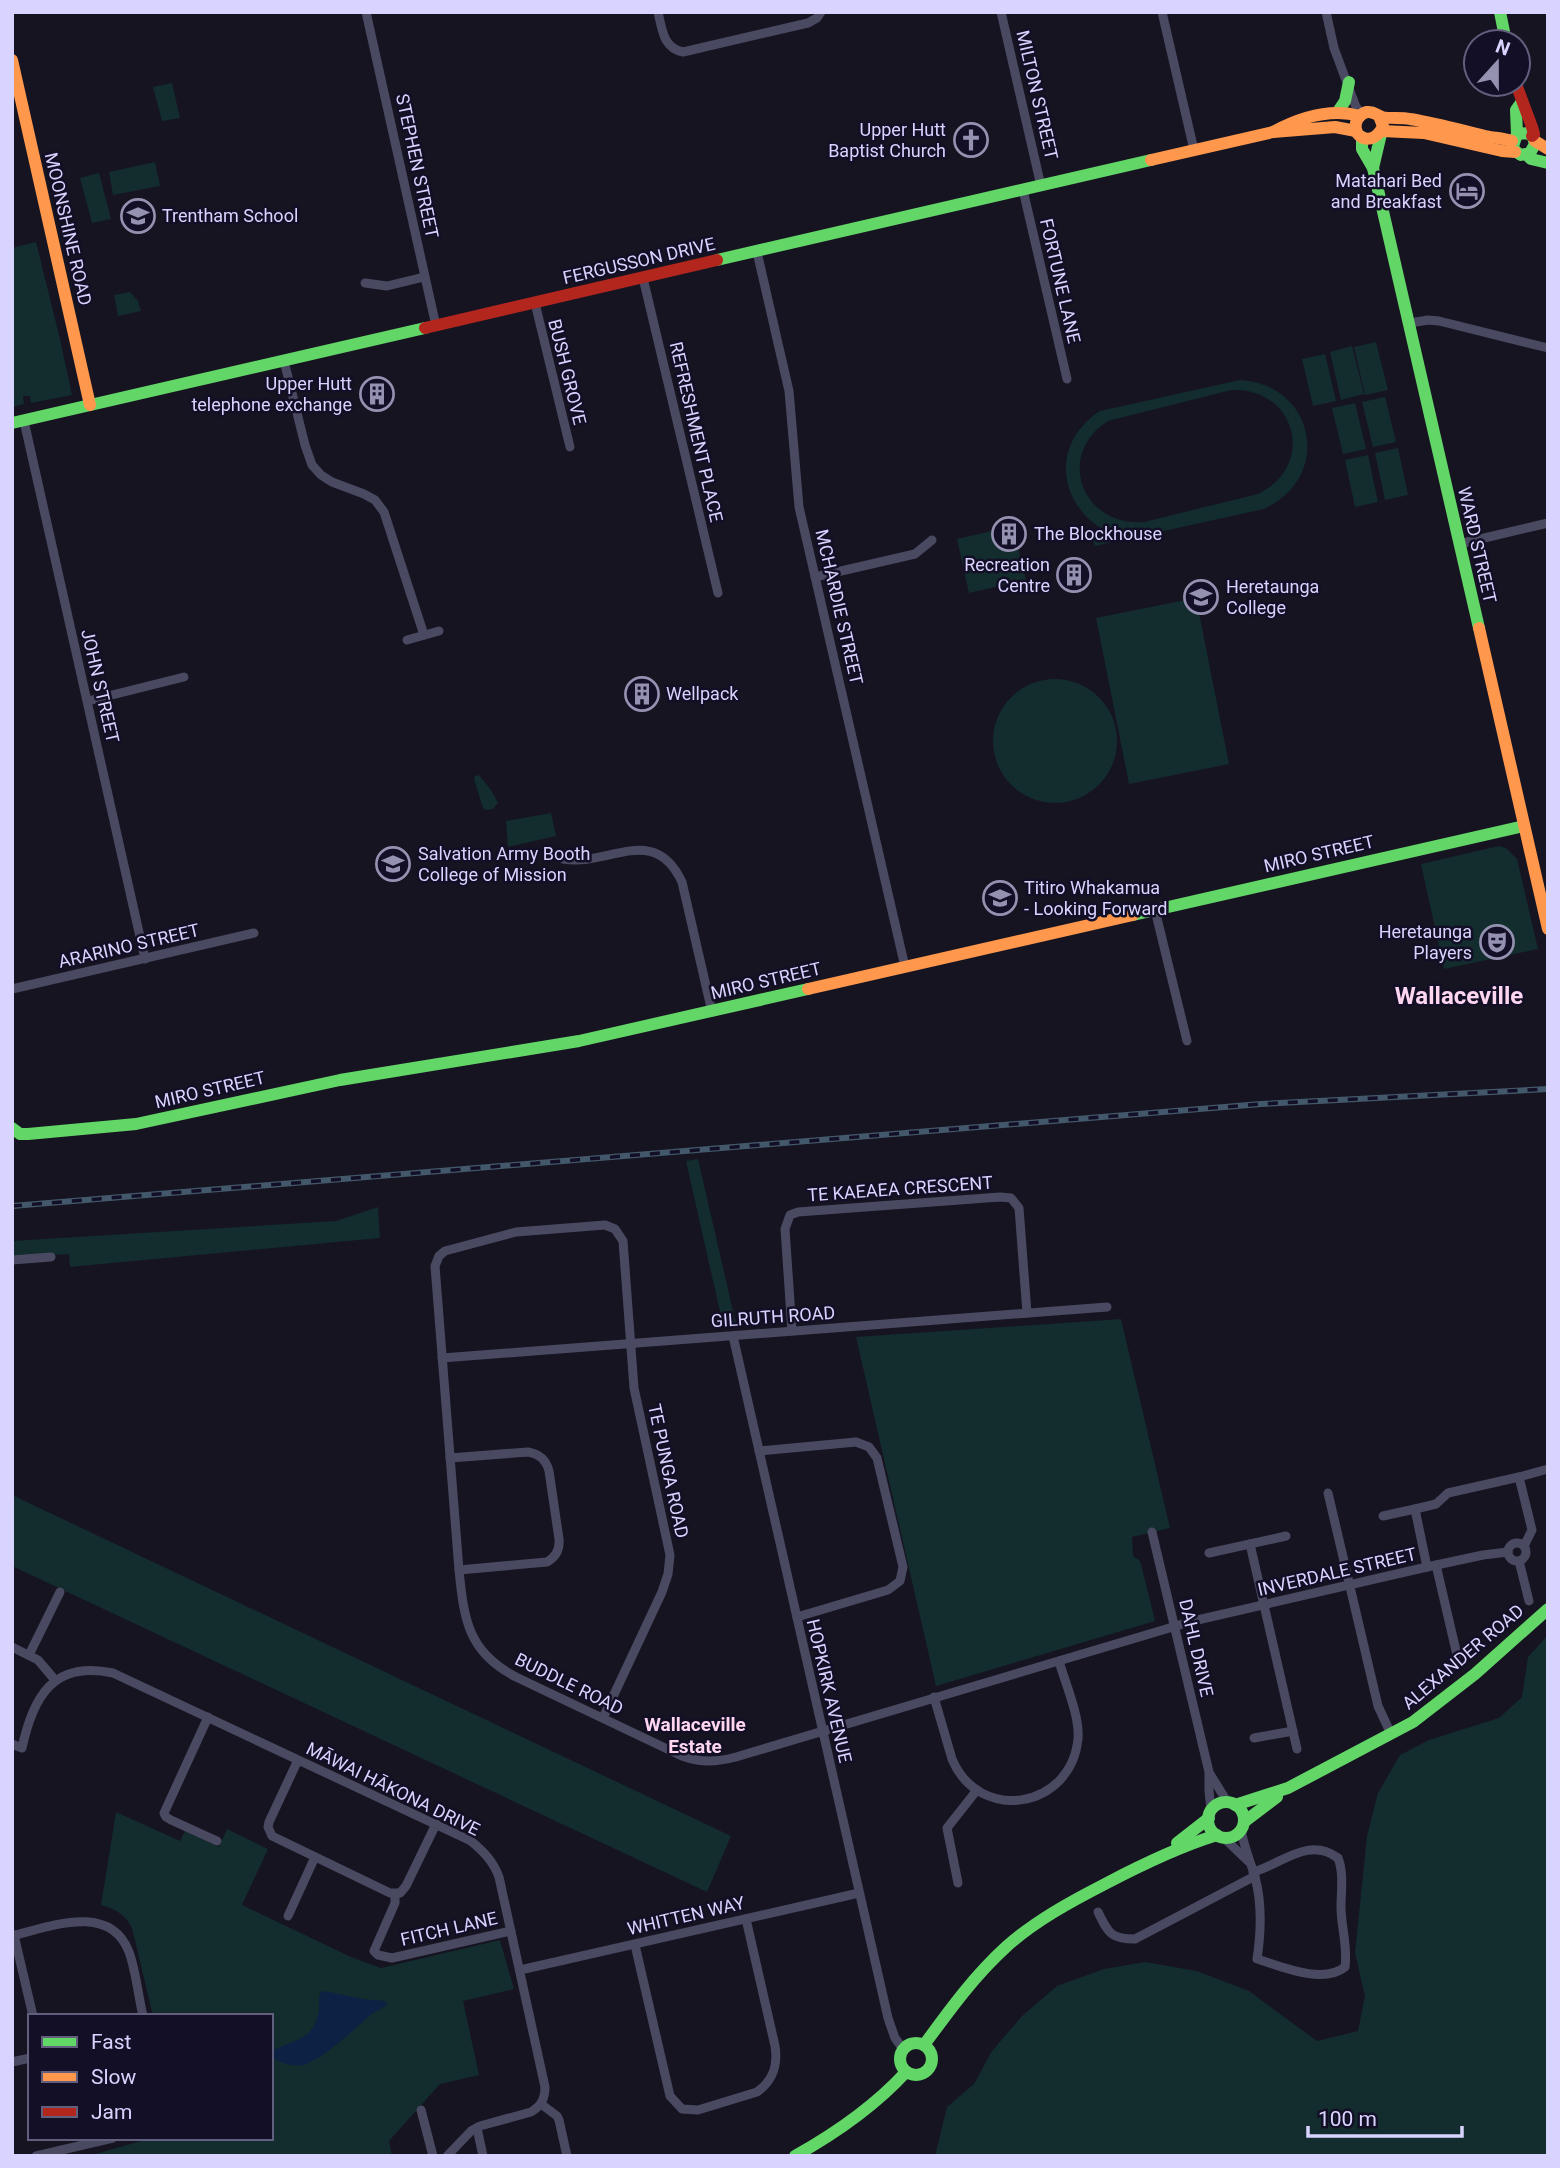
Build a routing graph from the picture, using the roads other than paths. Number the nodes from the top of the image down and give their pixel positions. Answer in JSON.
{"nodes":[{"id":1,"x":366,"y":12,"type":"edge"},
{"id":2,"x":659,"y":12,"type":"edge"},
{"id":3,"x":821,"y":12,"type":"edge"},
{"id":4,"x":1001,"y":12,"type":"edge"},
{"id":5,"x":1162,"y":12,"type":"edge"},
{"id":6,"x":1326,"y":12,"type":"edge"},
{"id":7,"x":12,"y":60,"type":"edge"},
{"id":8,"x":1349,"y":82,"type":"junction"},
{"id":9,"x":1520,"y":98,"type":"edge"},
{"id":10,"x":1521,"y":103,"type":"junction"},
{"id":11,"x":1337,"y":113,"type":"junction"},
{"id":12,"x":1361,"y":115,"type":"junction"},
{"id":13,"x":1379,"y":116,"type":"junction"},
{"id":14,"x":1273,"y":132,"type":"junction"},
{"id":15,"x":1381,"y":132,"type":"junction"},
{"id":16,"x":1359,"y":134,"type":"junction"},
{"id":17,"x":1533,"y":138,"type":"junction"},
{"id":18,"x":1518,"y":146,"type":"junction"},
{"id":19,"x":1548,"y":149,"type":"edge"},
{"id":20,"x":1194,"y":150,"type":"junction"},
{"id":21,"x":1548,"y":163,"type":"edge"},
{"id":22,"x":1373,"y":168,"type":"junction"},
{"id":23,"x":1041,"y":186,"type":"junction"},
{"id":24,"x":1023,"y":190,"type":"junction"},
{"id":25,"x":757,"y":252,"type":"junction"},
{"id":26,"x":424,"y":277,"type":"junction"},
{"id":27,"x":643,"y":278,"type":"junction"},
{"id":28,"x":365,"y":283,"type":"dead end"},
{"id":29,"x":535,"y":303,"type":"junction"},
{"id":30,"x":1410,"y":323,"type":"junction"},
{"id":31,"x":436,"y":326,"type":"junction"},
{"id":32,"x":1548,"y":348,"type":"edge"},
{"id":33,"x":284,"y":361,"type":"junction"},
{"id":34,"x":1067,"y":379,"type":"dead end"},
{"id":35,"x":90,"y":405,"type":"junction"},
{"id":36,"x":18,"y":422,"type":"edge"},
{"id":37,"x":569,"y":447,"type":"dead end"},
{"id":38,"x":1548,"y":523,"type":"edge"},
{"id":39,"x":932,"y":540,"type":"dead end"},
{"id":40,"x":1459,"y":544,"type":"junction"},
{"id":41,"x":815,"y":577,"type":"junction"},
{"id":42,"x":718,"y":593,"type":"dead end"},
{"id":43,"x":439,"y":631,"type":"dead end"},
{"id":44,"x":424,"y":635,"type":"junction"},
{"id":45,"x":407,"y":640,"type":"dead end"},
{"id":46,"x":184,"y":677,"type":"dead end"},
{"id":47,"x":88,"y":701,"type":"junction"},
{"id":48,"x":1524,"y":825,"type":"junction"},
{"id":49,"x":563,"y":859,"type":"dead end"},
{"id":50,"x":1155,"y":910,"type":"junction"},
{"id":51,"x":1548,"y":929,"type":"edge"},
{"id":52,"x":254,"y":933,"type":"dead end"},
{"id":53,"x":145,"y":959,"type":"junction"},
{"id":54,"x":905,"y":967,"type":"junction"},
{"id":55,"x":12,"y":989,"type":"edge"},
{"id":56,"x":712,"y":1012,"type":"junction"},
{"id":57,"x":1187,"y":1041,"type":"dead end"},
{"id":58,"x":12,"y":1128,"type":"edge"},
{"id":59,"x":51,"y":1256,"type":"dead end"},
{"id":60,"x":12,"y":1260,"type":"edge"},
{"id":61,"x":1107,"y":1307,"type":"dead end"},
{"id":62,"x":1094,"y":1308,"type":"junction"},
{"id":63,"x":1027,"y":1313,"type":"junction"},
{"id":64,"x":1095,"y":1320,"type":"dead end"},
{"id":65,"x":792,"y":1331,"type":"junction"},
{"id":66,"x":733,"y":1336,"type":"junction"},
{"id":67,"x":630,"y":1343,"type":"junction"},
{"id":68,"x":442,"y":1358,"type":"junction"},
{"id":69,"x":759,"y":1451,"type":"junction"},
{"id":70,"x":450,"y":1458,"type":"junction"},
{"id":71,"x":1548,"y":1469,"type":"edge"},
{"id":72,"x":1519,"y":1477,"type":"junction"},
{"id":73,"x":1328,"y":1493,"type":"dead end"},
{"id":74,"x":1415,"y":1509,"type":"junction"},
{"id":75,"x":1383,"y":1516,"type":"dead end"},
{"id":76,"x":1152,"y":1532,"type":"dead end"},
{"id":77,"x":1286,"y":1536,"type":"dead end"},
{"id":78,"x":1250,"y":1544,"type":"junction"},
{"id":79,"x":1524,"y":1546,"type":"junction"},
{"id":80,"x":1508,"y":1552,"type":"junction"},
{"id":81,"x":1209,"y":1553,"type":"dead end"},
{"id":82,"x":1519,"y":1561,"type":"junction"},
{"id":83,"x":1431,"y":1566,"type":"junction"},
{"id":84,"x":459,"y":1570,"type":"junction"},
{"id":85,"x":1349,"y":1585,"type":"junction"},
{"id":86,"x":60,"y":1592,"type":"dead end"},
{"id":87,"x":1529,"y":1601,"type":"dead end"},
{"id":88,"x":1264,"y":1605,"type":"junction"},
{"id":89,"x":1548,"y":1609,"type":"edge"},
{"id":90,"x":797,"y":1616,"type":"junction"},
{"id":91,"x":1174,"y":1627,"type":"junction"},
{"id":92,"x":12,"y":1647,"type":"edge"},
{"id":93,"x":29,"y":1655,"type":"junction"},
{"id":94,"x":1457,"y":1655,"type":"dead end"},
{"id":95,"x":1059,"y":1661,"type":"junction"},
{"id":96,"x":55,"y":1680,"type":"junction"},
{"id":97,"x":934,"y":1697,"type":"junction"},
{"id":98,"x":208,"y":1717,"type":"junction"},
{"id":99,"x":603,"y":1718,"type":"junction"},
{"id":100,"x":822,"y":1731,"type":"junction"},
{"id":101,"x":1293,"y":1731,"type":"junction"},
{"id":102,"x":1391,"y":1734,"type":"junction"},
{"id":103,"x":1254,"y":1738,"type":"dead end"},
{"id":104,"x":12,"y":1744,"type":"edge"},
{"id":105,"x":1297,"y":1749,"type":"dead end"},
{"id":106,"x":298,"y":1760,"type":"junction"},
{"id":107,"x":1209,"y":1772,"type":"junction"},
{"id":108,"x":1288,"y":1788,"type":"junction"},
{"id":109,"x":977,"y":1790,"type":"junction"},
{"id":110,"x":1232,"y":1804,"type":"junction"},
{"id":111,"x":1210,"y":1814,"type":"junction"},
{"id":112,"x":436,"y":1824,"type":"junction"},
{"id":113,"x":1243,"y":1826,"type":"junction"},
{"id":114,"x":1221,"y":1836,"type":"junction"},
{"id":115,"x":217,"y":1841,"type":"dead end"},
{"id":116,"x":1160,"y":1856,"type":"junction"},
{"id":117,"x":315,"y":1857,"type":"junction"},
{"id":118,"x":1249,"y":1862,"type":"junction"},
{"id":119,"x":1254,"y":1874,"type":"junction"},
{"id":120,"x":958,"y":1883,"type":"dead end"},
{"id":121,"x":859,"y":1893,"type":"junction"},
{"id":122,"x":395,"y":1895,"type":"junction"},
{"id":123,"x":1098,"y":1912,"type":"dead end"},
{"id":124,"x":288,"y":1916,"type":"dead end"},
{"id":125,"x":746,"y":1919,"type":"junction"},
{"id":126,"x":511,"y":1931,"type":"junction"},
{"id":127,"x":13,"y":1936,"type":"edge"},
{"id":128,"x":635,"y":1945,"type":"junction"},
{"id":129,"x":520,"y":1970,"type":"junction"},
{"id":130,"x":32,"y":2014,"type":"edge"},
{"id":131,"x":143,"y":2014,"type":"edge"},
{"id":132,"x":924,"y":2045,"type":"junction"},
{"id":133,"x":903,"y":2049,"type":"junction"},
{"id":134,"x":906,"y":2071,"type":"junction"},
{"id":135,"x":541,"y":2104,"type":"junction"},
{"id":136,"x":421,"y":2110,"type":"dead end"},
{"id":137,"x":477,"y":2128,"type":"junction"},
{"id":138,"x":106,"y":2140,"type":"edge"},
{"id":139,"x":64,"y":2153,"type":"edge"},
{"id":140,"x":36,"y":2156,"type":"edge"},
{"id":141,"x":433,"y":2156,"type":"edge"},
{"id":142,"x":447,"y":2156,"type":"edge"},
{"id":143,"x":482,"y":2156,"type":"edge"},
{"id":144,"x":567,"y":2156,"type":"edge"},
{"id":145,"x":795,"y":2156,"type":"edge"}],
"edges":[{"from":1,"to":26,"type":"street","name":"STEPHEN STREET"},
{"from":2,"to":3,"type":"street"},
{"from":4,"to":23,"type":"street","name":"MILTON STREET"},
{"from":5,"to":20,"type":"street"},
{"from":6,"to":8,"type":"street"},
{"from":7,"to":35,"type":"street","name":"MOONSHINE ROAD"},
{"from":8,"to":11,"type":"street"},
{"from":8,"to":12,"type":"street"},
{"from":9,"to":10,"type":"street"},
{"from":10,"to":17,"type":"street"},
{"from":10,"to":18,"type":"street"},
{"from":11,"to":12,"type":"street","name":"FERGUSSON DRIVE"},
{"from":11,"to":14,"type":"street","name":"FERGUSSON DRIVE"},
{"from":12,"to":13,"type":"street"},
{"from":12,"to":16,"type":"street"},
{"from":13,"to":15,"type":"street"},
{"from":13,"to":18,"type":"street"},
{"from":14,"to":16,"type":"street","name":"FERGUSSON DRIVE"},
{"from":14,"to":20,"type":"street","name":"FERGUSSON DRIVE"},
{"from":15,"to":16,"type":"street"},
{"from":15,"to":18,"type":"street"},
{"from":15,"to":22,"type":"street","name":"WARD STREET"},
{"from":16,"to":22,"type":"street","name":"WARD STREET"},
{"from":17,"to":18,"type":"street"},
{"from":17,"to":18,"type":"street"},
{"from":17,"to":19,"type":"street"},
{"from":18,"to":21,"type":"street"},
{"from":20,"to":23,"type":"street","name":"FERGUSSON DRIVE"},
{"from":22,"to":30,"type":"street","name":"WARD STREET"},
{"from":23,"to":24,"type":"street","name":"FERGUSSON DRIVE"},
{"from":24,"to":25,"type":"street","name":"FERGUSSON DRIVE"},
{"from":24,"to":34,"type":"street","name":"FORTUNE LANE"},
{"from":25,"to":27,"type":"street","name":"FERGUSSON DRIVE"},
{"from":25,"to":41,"type":"street","name":"MCHARDIE STREET"},
{"from":26,"to":28,"type":"street"},
{"from":26,"to":31,"type":"street","name":"STEPHEN STREET"},
{"from":27,"to":29,"type":"street","name":"FERGUSSON DRIVE"},
{"from":27,"to":42,"type":"street","name":"REFRESHMENT PLACE"},
{"from":29,"to":31,"type":"street","name":"FERGUSSON DRIVE"},
{"from":29,"to":37,"type":"street","name":"BUSH GROVE"},
{"from":30,"to":32,"type":"street"},
{"from":30,"to":40,"type":"street","name":"WARD STREET"},
{"from":31,"to":33,"type":"street","name":"FERGUSSON DRIVE"},
{"from":33,"to":35,"type":"street","name":"FERGUSSON DRIVE"},
{"from":33,"to":44,"type":"street"},
{"from":35,"to":36,"type":"street","name":"FERGUSSON DRIVE"},
{"from":36,"to":47,"type":"street","name":"JOHN STREET"},
{"from":38,"to":40,"type":"street"},
{"from":39,"to":41,"type":"street"},
{"from":40,"to":48,"type":"street","name":"WARD STREET"},
{"from":41,"to":54,"type":"street","name":"MCHARDIE STREET"},
{"from":43,"to":44,"type":"street"},
{"from":44,"to":45,"type":"street"},
{"from":46,"to":47,"type":"street"},
{"from":47,"to":53,"type":"street","name":"JOHN STREET"},
{"from":48,"to":50,"type":"street","name":"MIRO STREET"},
{"from":48,"to":51,"type":"street","name":"WARD STREET"},
{"from":49,"to":56,"type":"street"},
{"from":50,"to":54,"type":"street","name":"MIRO STREET"},
{"from":50,"to":57,"type":"street"},
{"from":52,"to":53,"type":"street","name":"ARARINO STREET"},
{"from":53,"to":55,"type":"street","name":"ARARINO STREET"},
{"from":54,"to":56,"type":"street","name":"MIRO STREET"},
{"from":56,"to":58,"type":"street","name":"MIRO STREET"},
{"from":59,"to":60,"type":"street"},
{"from":61,"to":62,"type":"street","name":"GILRUTH ROAD"},
{"from":62,"to":63,"type":"street","name":"GILRUTH ROAD"},
{"from":62,"to":64,"type":"street"},
{"from":63,"to":65,"type":"street","name":"GILRUTH ROAD"},
{"from":63,"to":65,"type":"street","name":"TE KAEAEA CRESCENT"},
{"from":65,"to":66,"type":"street","name":"GILRUTH ROAD"},
{"from":66,"to":67,"type":"street","name":"GILRUTH ROAD"},
{"from":66,"to":69,"type":"street","name":"HOPKIRK AVENUE"},
{"from":67,"to":68,"type":"street","name":"GILRUTH ROAD"},
{"from":67,"to":68,"type":"street","name":"TE PUNGA ROAD"},
{"from":67,"to":99,"type":"street","name":"TE PUNGA ROAD"},
{"from":68,"to":70,"type":"street","name":"BUDDLE ROAD"},
{"from":69,"to":90,"type":"street","name":"HOPKIRK AVENUE"},
{"from":69,"to":90,"type":"street"},
{"from":70,"to":84,"type":"street","name":"BUDDLE ROAD"},
{"from":70,"to":84,"type":"street"},
{"from":71,"to":72,"type":"street"},
{"from":72,"to":74,"type":"street"},
{"from":72,"to":79,"type":"street"},
{"from":73,"to":85,"type":"street"},
{"from":74,"to":75,"type":"street"},
{"from":74,"to":83,"type":"street"},
{"from":76,"to":91,"type":"street","name":"DAHL DRIVE"},
{"from":77,"to":78,"type":"street"},
{"from":78,"to":81,"type":"street"},
{"from":78,"to":88,"type":"street"},
{"from":79,"to":80,"type":"street","name":"INVERDALE STREET"},
{"from":79,"to":82,"type":"street"},
{"from":80,"to":82,"type":"street"},
{"from":80,"to":83,"type":"street","name":"INVERDALE STREET"},
{"from":82,"to":87,"type":"street"},
{"from":83,"to":85,"type":"street","name":"INVERDALE STREET"},
{"from":83,"to":94,"type":"street"},
{"from":84,"to":99,"type":"street","name":"BUDDLE ROAD"},
{"from":85,"to":88,"type":"street","name":"INVERDALE STREET"},
{"from":85,"to":102,"type":"street"},
{"from":86,"to":93,"type":"street"},
{"from":88,"to":91,"type":"street","name":"INVERDALE STREET"},
{"from":88,"to":101,"type":"street"},
{"from":89,"to":102,"type":"street","name":"ALEXANDER ROAD"},
{"from":90,"to":100,"type":"street","name":"HOPKIRK AVENUE"},
{"from":91,"to":95,"type":"street","name":"BUDDLE ROAD"},
{"from":91,"to":107,"type":"street","name":"DAHL DRIVE"},
{"from":92,"to":93,"type":"street"},
{"from":93,"to":96,"type":"street"},
{"from":95,"to":97,"type":"street","name":"BUDDLE ROAD"},
{"from":95,"to":109,"type":"street"},
{"from":96,"to":98,"type":"street","name":"MĀWAI HĀKONA DRIVE"},
{"from":96,"to":104,"type":"street"},
{"from":97,"to":100,"type":"street","name":"BUDDLE ROAD"},
{"from":97,"to":109,"type":"street"},
{"from":98,"to":106,"type":"street","name":"MĀWAI HĀKONA DRIVE"},
{"from":98,"to":115,"type":"street"},
{"from":99,"to":100,"type":"street","name":"BUDDLE ROAD"},
{"from":100,"to":121,"type":"street","name":"HOPKIRK AVENUE"},
{"from":101,"to":103,"type":"street"},
{"from":101,"to":105,"type":"street"},
{"from":102,"to":108,"type":"street","name":"ALEXANDER ROAD"},
{"from":106,"to":112,"type":"street","name":"MĀWAI HĀKONA DRIVE"},
{"from":106,"to":117,"type":"street"},
{"from":107,"to":110,"type":"street","name":"DAHL DRIVE"},
{"from":107,"to":111,"type":"street","name":"DAHL DRIVE"},
{"from":108,"to":110,"type":"street","name":"ALEXANDER ROAD"},
{"from":108,"to":113,"type":"street","name":"ALEXANDER ROAD"},
{"from":109,"to":120,"type":"street"},
{"from":110,"to":111,"type":"street","name":"ALEXANDER ROAD"},
{"from":110,"to":113,"type":"street"},
{"from":111,"to":114,"type":"street"},
{"from":111,"to":116,"type":"street","name":"ALEXANDER ROAD"},
{"from":112,"to":122,"type":"street"},
{"from":112,"to":126,"type":"street","name":"MĀWAI HĀKONA DRIVE"},
{"from":113,"to":114,"type":"street","name":"ALEXANDER ROAD"},
{"from":113,"to":118,"type":"street"},
{"from":114,"to":116,"type":"street","name":"ALEXANDER ROAD"},
{"from":114,"to":118,"type":"street"},
{"from":116,"to":132,"type":"street","name":"ALEXANDER ROAD"},
{"from":117,"to":122,"type":"street"},
{"from":117,"to":124,"type":"street"},
{"from":118,"to":119,"type":"street"},
{"from":119,"to":119,"type":"street"},
{"from":119,"to":123,"type":"street"},
{"from":121,"to":125,"type":"street","name":"WHITTEN WAY"},
{"from":121,"to":133,"type":"street","name":"HOPKIRK AVENUE"},
{"from":122,"to":126,"type":"street","name":"FITCH LANE"},
{"from":125,"to":128,"type":"street","name":"WHITTEN WAY"},
{"from":125,"to":128,"type":"street"},
{"from":126,"to":129,"type":"street","name":"MĀWAI HĀKONA DRIVE"},
{"from":127,"to":130,"type":"street"},
{"from":127,"to":131,"type":"street"},
{"from":128,"to":129,"type":"street","name":"WHITTEN WAY"},
{"from":129,"to":135,"type":"street","name":"MĀWAI HĀKONA DRIVE"},
{"from":132,"to":133,"type":"street"},
{"from":132,"to":134,"type":"street"},
{"from":133,"to":134,"type":"street"},
{"from":134,"to":145,"type":"street"},
{"from":135,"to":137,"type":"street"},
{"from":135,"to":144,"type":"street"},
{"from":136,"to":141,"type":"street"},
{"from":137,"to":142,"type":"street"},
{"from":137,"to":143,"type":"street"},
{"from":138,"to":139,"type":"street"},
{"from":139,"to":140,"type":"street"}]}
